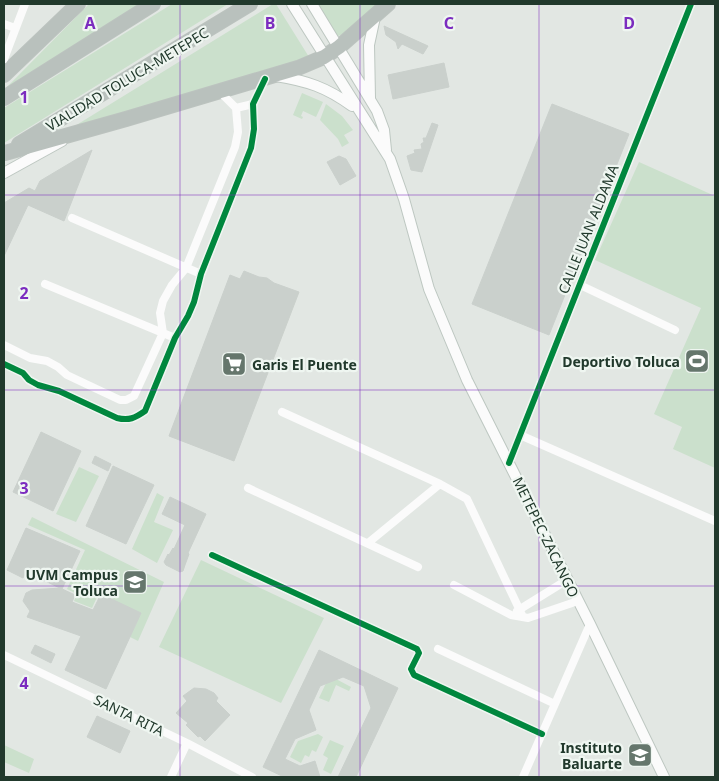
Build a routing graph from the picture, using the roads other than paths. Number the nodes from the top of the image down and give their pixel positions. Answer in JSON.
{"nodes":[{"id":1,"x":25,"y":4,"type":"edge"},
{"id":2,"x":78,"y":4,"type":"edge"},
{"id":3,"x":152,"y":4,"type":"edge"},
{"id":4,"x":250,"y":4,"type":"edge"},
{"id":5,"x":292,"y":4,"type":"edge"},
{"id":6,"x":312,"y":4,"type":"edge"},
{"id":7,"x":388,"y":4,"type":"edge"},
{"id":8,"x":691,"y":4,"type":"edge"},
{"id":9,"x":375,"y":17,"type":"junction"},
{"id":10,"x":4,"y":24,"type":"edge"},
{"id":11,"x":15,"y":28,"type":"junction"},
{"id":12,"x":339,"y":48,"type":"junction"},
{"id":13,"x":324,"y":57,"type":"junction"},
{"id":14,"x":4,"y":59,"type":"edge"},
{"id":15,"x":4,"y":75,"type":"edge"},
{"id":16,"x":270,"y":78,"type":"junction"},
{"id":17,"x":220,"y":92,"type":"junction"},
{"id":18,"x":4,"y":98,"type":"edge"},
{"id":19,"x":370,"y":99,"type":"junction"},
{"id":20,"x":253,"y":104,"type":"junction"},
{"id":21,"x":236,"y":108,"type":"junction"},
{"id":22,"x":358,"y":110,"type":"junction"},
{"id":23,"x":254,"y":129,"type":"junction"},
{"id":24,"x":238,"y":132,"type":"junction"},
{"id":25,"x":75,"y":134,"type":"junction"},
{"id":26,"x":386,"y":151,"type":"junction"},
{"id":27,"x":4,"y":154,"type":"edge"},
{"id":28,"x":4,"y":174,"type":"edge"},
{"id":29,"x":72,"y":218,"type":"dead end"},
{"id":30,"x":186,"y":268,"type":"junction"},
{"id":31,"x":201,"y":274,"type":"junction"},
{"id":32,"x":45,"y":284,"type":"dead end"},
{"id":33,"x":580,"y":285,"type":"junction"},
{"id":34,"x":675,"y":330,"type":"dead end"},
{"id":35,"x":163,"y":333,"type":"junction"},
{"id":36,"x":175,"y":338,"type":"junction"},
{"id":37,"x":4,"y":345,"type":"edge"},
{"id":38,"x":30,"y":358,"type":"junction"},
{"id":39,"x":4,"y":364,"type":"edge"},
{"id":40,"x":23,"y":373,"type":"junction"},
{"id":41,"x":67,"y":375,"type":"junction"},
{"id":42,"x":59,"y":391,"type":"junction"},
{"id":43,"x":282,"y":412,"type":"dead end"},
{"id":44,"x":520,"y":435,"type":"junction"},
{"id":45,"x":509,"y":463,"type":"junction"},
{"id":46,"x":440,"y":484,"type":"junction"},
{"id":47,"x":248,"y":488,"type":"dead end"},
{"id":48,"x":715,"y":520,"type":"edge"},
{"id":49,"x":368,"y":543,"type":"junction"},
{"id":50,"x":212,"y":555,"type":"dead end"},
{"id":51,"x":418,"y":567,"type":"dead end"},
{"id":52,"x":567,"y":580,"type":"junction"},
{"id":53,"x":454,"y":585,"type":"dead end"},
{"id":54,"x":538,"y":598,"type":"junction"},
{"id":55,"x":578,"y":601,"type":"junction"},
{"id":56,"x":547,"y":612,"type":"junction"},
{"id":57,"x":521,"y":614,"type":"junction"},
{"id":58,"x":590,"y":624,"type":"junction"},
{"id":59,"x":438,"y":649,"type":"dead end"},
{"id":60,"x":4,"y":656,"type":"edge"},
{"id":61,"x":555,"y":704,"type":"junction"},
{"id":62,"x":542,"y":734,"type":"junction"},
{"id":63,"x":187,"y":743,"type":"junction"},
{"id":64,"x":171,"y":777,"type":"edge"},
{"id":65,"x":252,"y":777,"type":"edge"},
{"id":66,"x":523,"y":777,"type":"edge"},
{"id":67,"x":664,"y":777,"type":"edge"}],
"edges":[{"from":1,"to":11,"type":"street"},
{"from":2,"to":15,"type":"highway"},
{"from":3,"to":18,"type":"highway"},
{"from":4,"to":27,"type":"highway","name":"VIALIDAD TOLUCA-METEPEC"},
{"from":5,"to":13,"type":"main road","name":"METEPEC-ZACANGO"},
{"from":6,"to":12,"type":"main road","name":"METEPEC-ZACANGO"},
{"from":7,"to":9,"type":"highway"},
{"from":8,"to":33,"type":"street","name":"CALLE JUAN ALDAMA"},
{"from":9,"to":12,"type":"highway"},
{"from":9,"to":19,"type":"main road"},
{"from":10,"to":11,"type":"street"},
{"from":11,"to":14,"type":"street"},
{"from":12,"to":13,"type":"highway"},
{"from":12,"to":19,"type":"main road","name":"METEPEC-ZACANGO"},
{"from":13,"to":16,"type":"highway"},
{"from":13,"to":22,"type":"main road","name":"METEPEC-ZACANGO"},
{"from":16,"to":17,"type":"highway"},
{"from":16,"to":20,"type":"street"},
{"from":16,"to":22,"type":"main road"},
{"from":17,"to":21,"type":"street"},
{"from":17,"to":25,"type":"highway"},
{"from":19,"to":26,"type":"main road","name":"METEPEC-ZACANGO"},
{"from":20,"to":21,"type":"street"},
{"from":20,"to":23,"type":"street"},
{"from":21,"to":24,"type":"street"},
{"from":22,"to":26,"type":"main road","name":"METEPEC-ZACANGO"},
{"from":23,"to":24,"type":"street"},
{"from":23,"to":31,"type":"street"},
{"from":24,"to":30,"type":"street"},
{"from":25,"to":27,"type":"highway"},
{"from":25,"to":28,"type":"main road"},
{"from":26,"to":45,"type":"main road","name":"METEPEC-ZACANGO"},
{"from":29,"to":30,"type":"street"},
{"from":30,"to":31,"type":"street"},
{"from":30,"to":35,"type":"street"},
{"from":31,"to":36,"type":"street"},
{"from":32,"to":35,"type":"street"},
{"from":33,"to":34,"type":"street"},
{"from":33,"to":44,"type":"street","name":"CALLE JUAN ALDAMA"},
{"from":35,"to":36,"type":"street"},
{"from":35,"to":41,"type":"street"},
{"from":36,"to":42,"type":"street"},
{"from":37,"to":38,"type":"street"},
{"from":38,"to":40,"type":"street"},
{"from":38,"to":41,"type":"street"},
{"from":39,"to":40,"type":"street"},
{"from":40,"to":42,"type":"street"},
{"from":41,"to":42,"type":"street"},
{"from":43,"to":46,"type":"street"},
{"from":44,"to":45,"type":"street","name":"CALLE JUAN ALDAMA"},
{"from":44,"to":48,"type":"street"},
{"from":45,"to":52,"type":"main road","name":"METEPEC-ZACANGO"},
{"from":46,"to":49,"type":"street"},
{"from":46,"to":57,"type":"street"},
{"from":47,"to":49,"type":"street"},
{"from":49,"to":51,"type":"street"},
{"from":50,"to":62,"type":"street"},
{"from":52,"to":54,"type":"street"},
{"from":52,"to":55,"type":"main road","name":"METEPEC-ZACANGO"},
{"from":53,"to":57,"type":"street"},
{"from":54,"to":56,"type":"street"},
{"from":54,"to":57,"type":"street"},
{"from":55,"to":56,"type":"street"},
{"from":55,"to":58,"type":"main road","name":"METEPEC-ZACANGO"},
{"from":56,"to":57,"type":"street"},
{"from":58,"to":61,"type":"street"},
{"from":58,"to":67,"type":"main road","name":"METEPEC-ZACANGO"},
{"from":59,"to":61,"type":"street"},
{"from":60,"to":63,"type":"street","name":"SANTA RITA"},
{"from":61,"to":62,"type":"street"},
{"from":62,"to":66,"type":"street"},
{"from":63,"to":64,"type":"street"},
{"from":63,"to":65,"type":"street","name":"SANTA RITA"}]}
